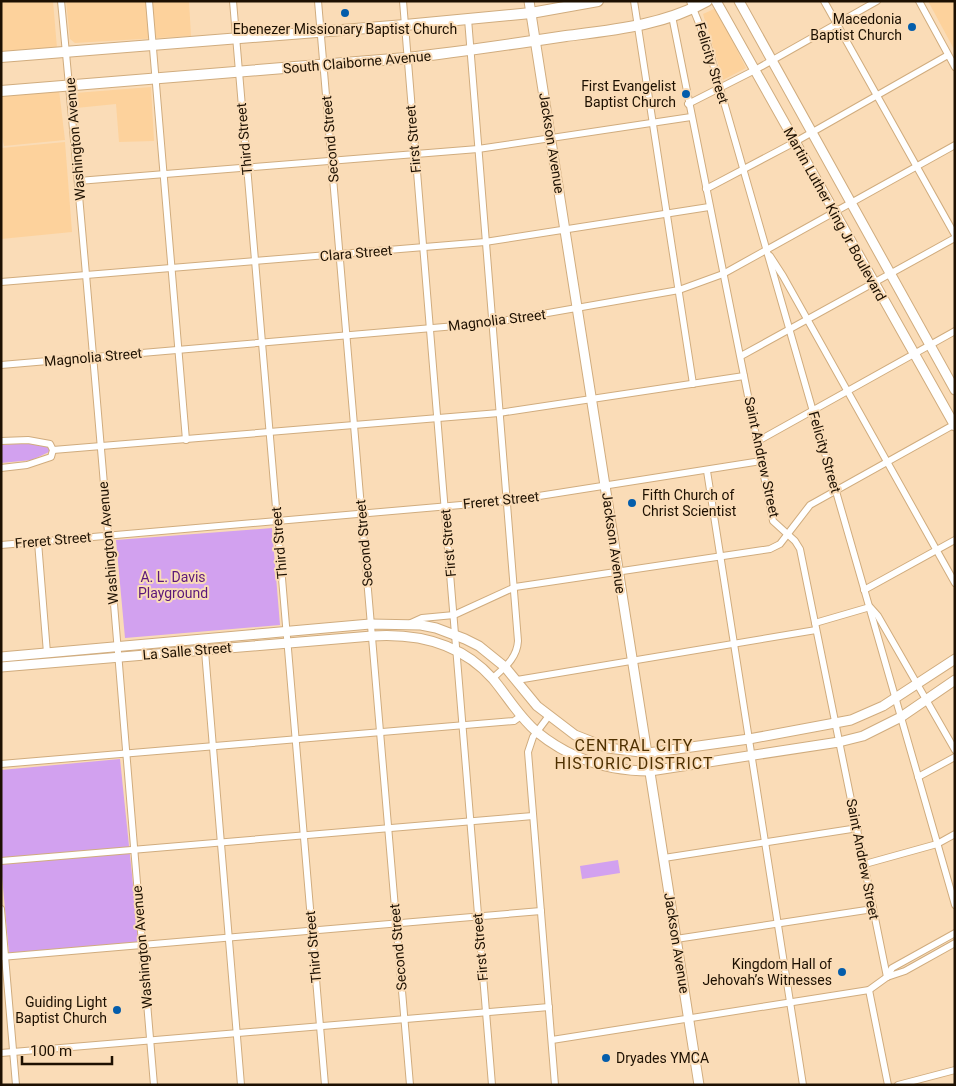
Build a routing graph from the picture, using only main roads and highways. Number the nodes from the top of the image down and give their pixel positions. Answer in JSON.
{"nodes":[{"id":1,"x":598,"y":1,"type":"edge"},
{"id":2,"x":707,"y":1,"type":"edge"},
{"id":3,"x":692,"y":5,"type":"edge"},
{"id":4,"x":1,"y":57,"type":"edge"},
{"id":5,"x":1,"y":91,"type":"edge"}],
"edges":[{"from":1,"to":4,"type":"main road"},
{"from":2,"to":3,"type":"main road","name":"South Claiborne Avenue"},
{"from":3,"to":5,"type":"main road","name":"South Claiborne Avenue"}]}
